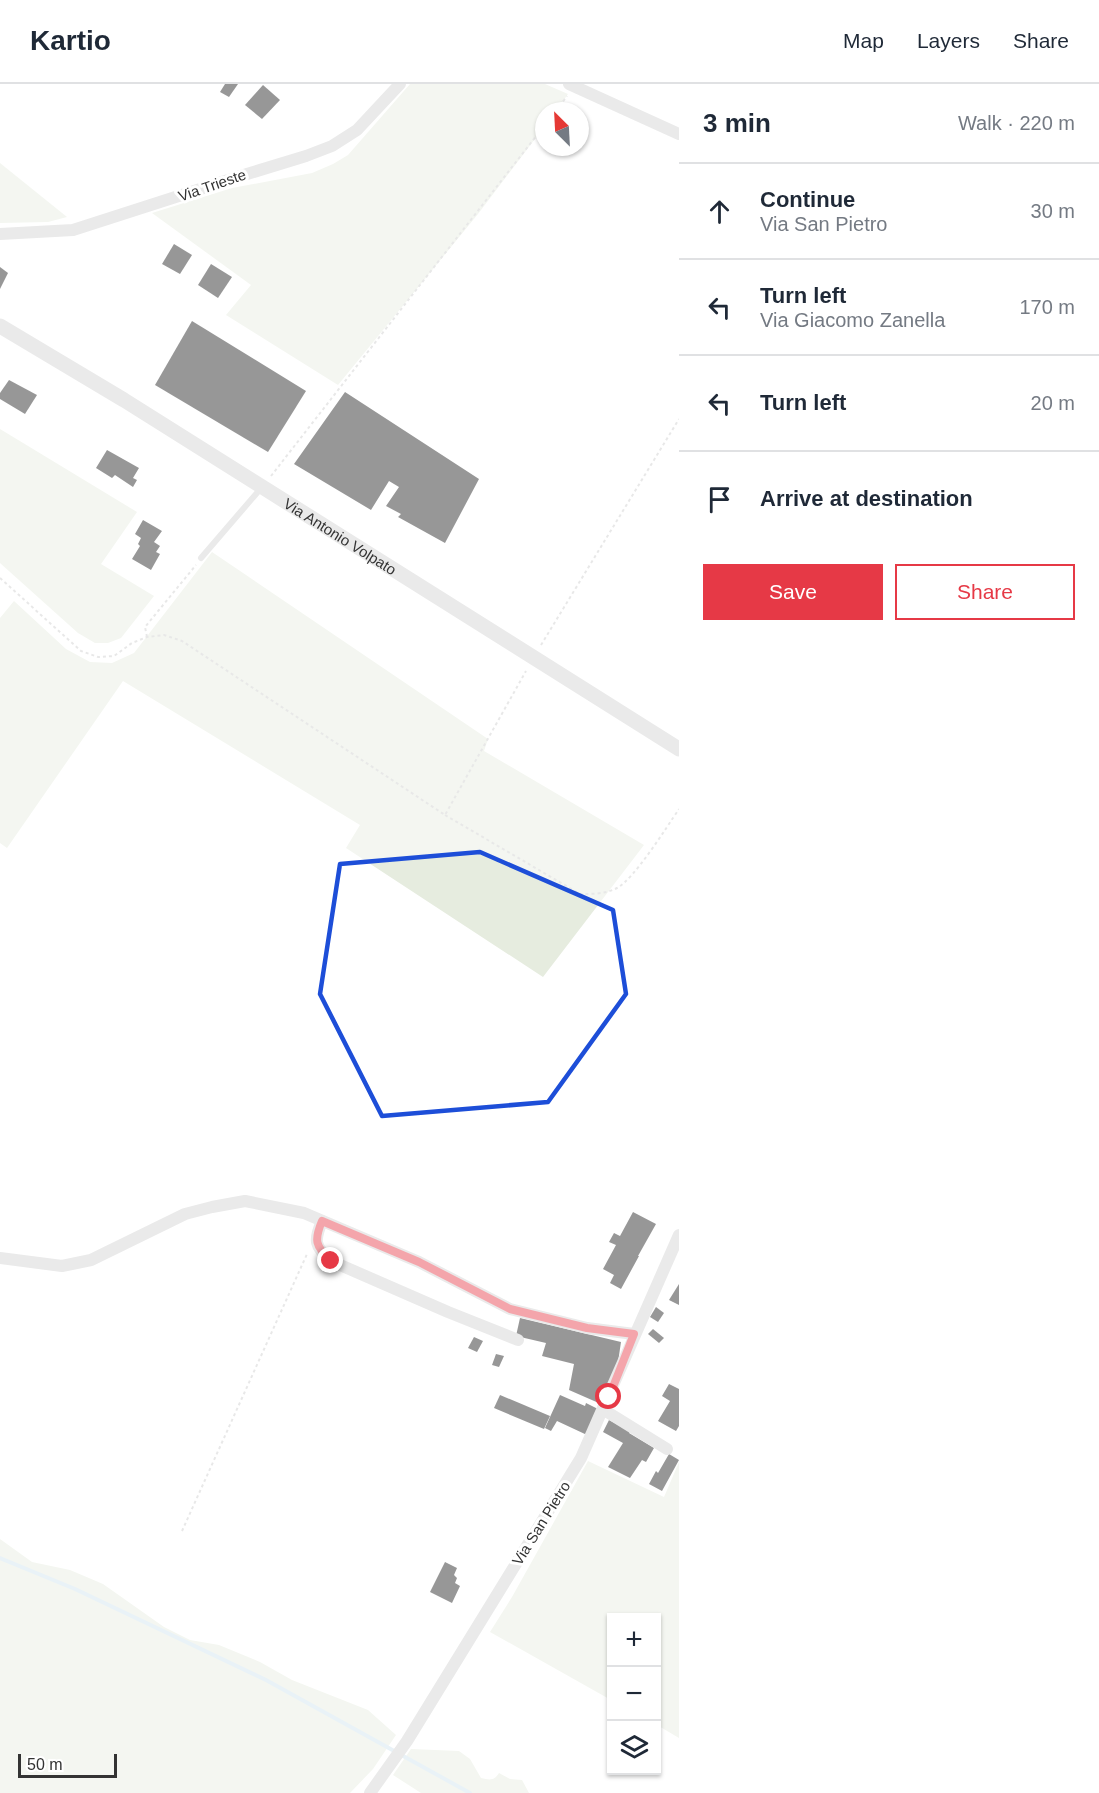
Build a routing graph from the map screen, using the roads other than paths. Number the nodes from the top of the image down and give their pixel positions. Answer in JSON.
{"nodes":[{"id":1,"x":400,"y":84,"type":"edge"},
{"id":2,"x":572,"y":85,"type":"edge"},
{"id":3,"x":679,"y":134,"type":"edge"},
{"id":4,"x":0,"y":234,"type":"edge"},
{"id":5,"x":0,"y":326,"type":"edge"},
{"id":6,"x":263,"y":487,"type":"junction"},
{"id":7,"x":201,"y":558,"type":"road end"},
{"id":8,"x":679,"y":749,"type":"edge"},
{"id":9,"x":322,"y":1221,"type":"junction"},
{"id":10,"x":679,"y":1235,"type":"edge"},
{"id":11,"x":0,"y":1258,"type":"edge"},
{"id":12,"x":634,"y":1334,"type":"junction"},
{"id":13,"x":518,"y":1340,"type":"dead end"},
{"id":14,"x":604,"y":1410,"type":"junction"},
{"id":15,"x":663,"y":1448,"type":"dead end"},
{"id":16,"x":370,"y":1793,"type":"edge"}],
"edges":[{"from":1,"to":4,"type":"street","name":"Via Trieste"},
{"from":2,"to":3,"type":"street"},
{"from":5,"to":6,"type":"street","name":"Via Antonio Volpato"},
{"from":6,"to":7,"type":"lane"},
{"from":6,"to":8,"type":"street","name":"Via Antonio Volpato"},
{"from":9,"to":11,"type":"street"},
{"from":9,"to":12,"type":"street"},
{"from":9,"to":13,"type":"street"},
{"from":10,"to":12,"type":"street","name":"Via San Pietro"},
{"from":12,"to":14,"type":"street","name":"Via San Pietro"},
{"from":14,"to":15,"type":"street"},
{"from":14,"to":16,"type":"street","name":"Via San Pietro"}]}
